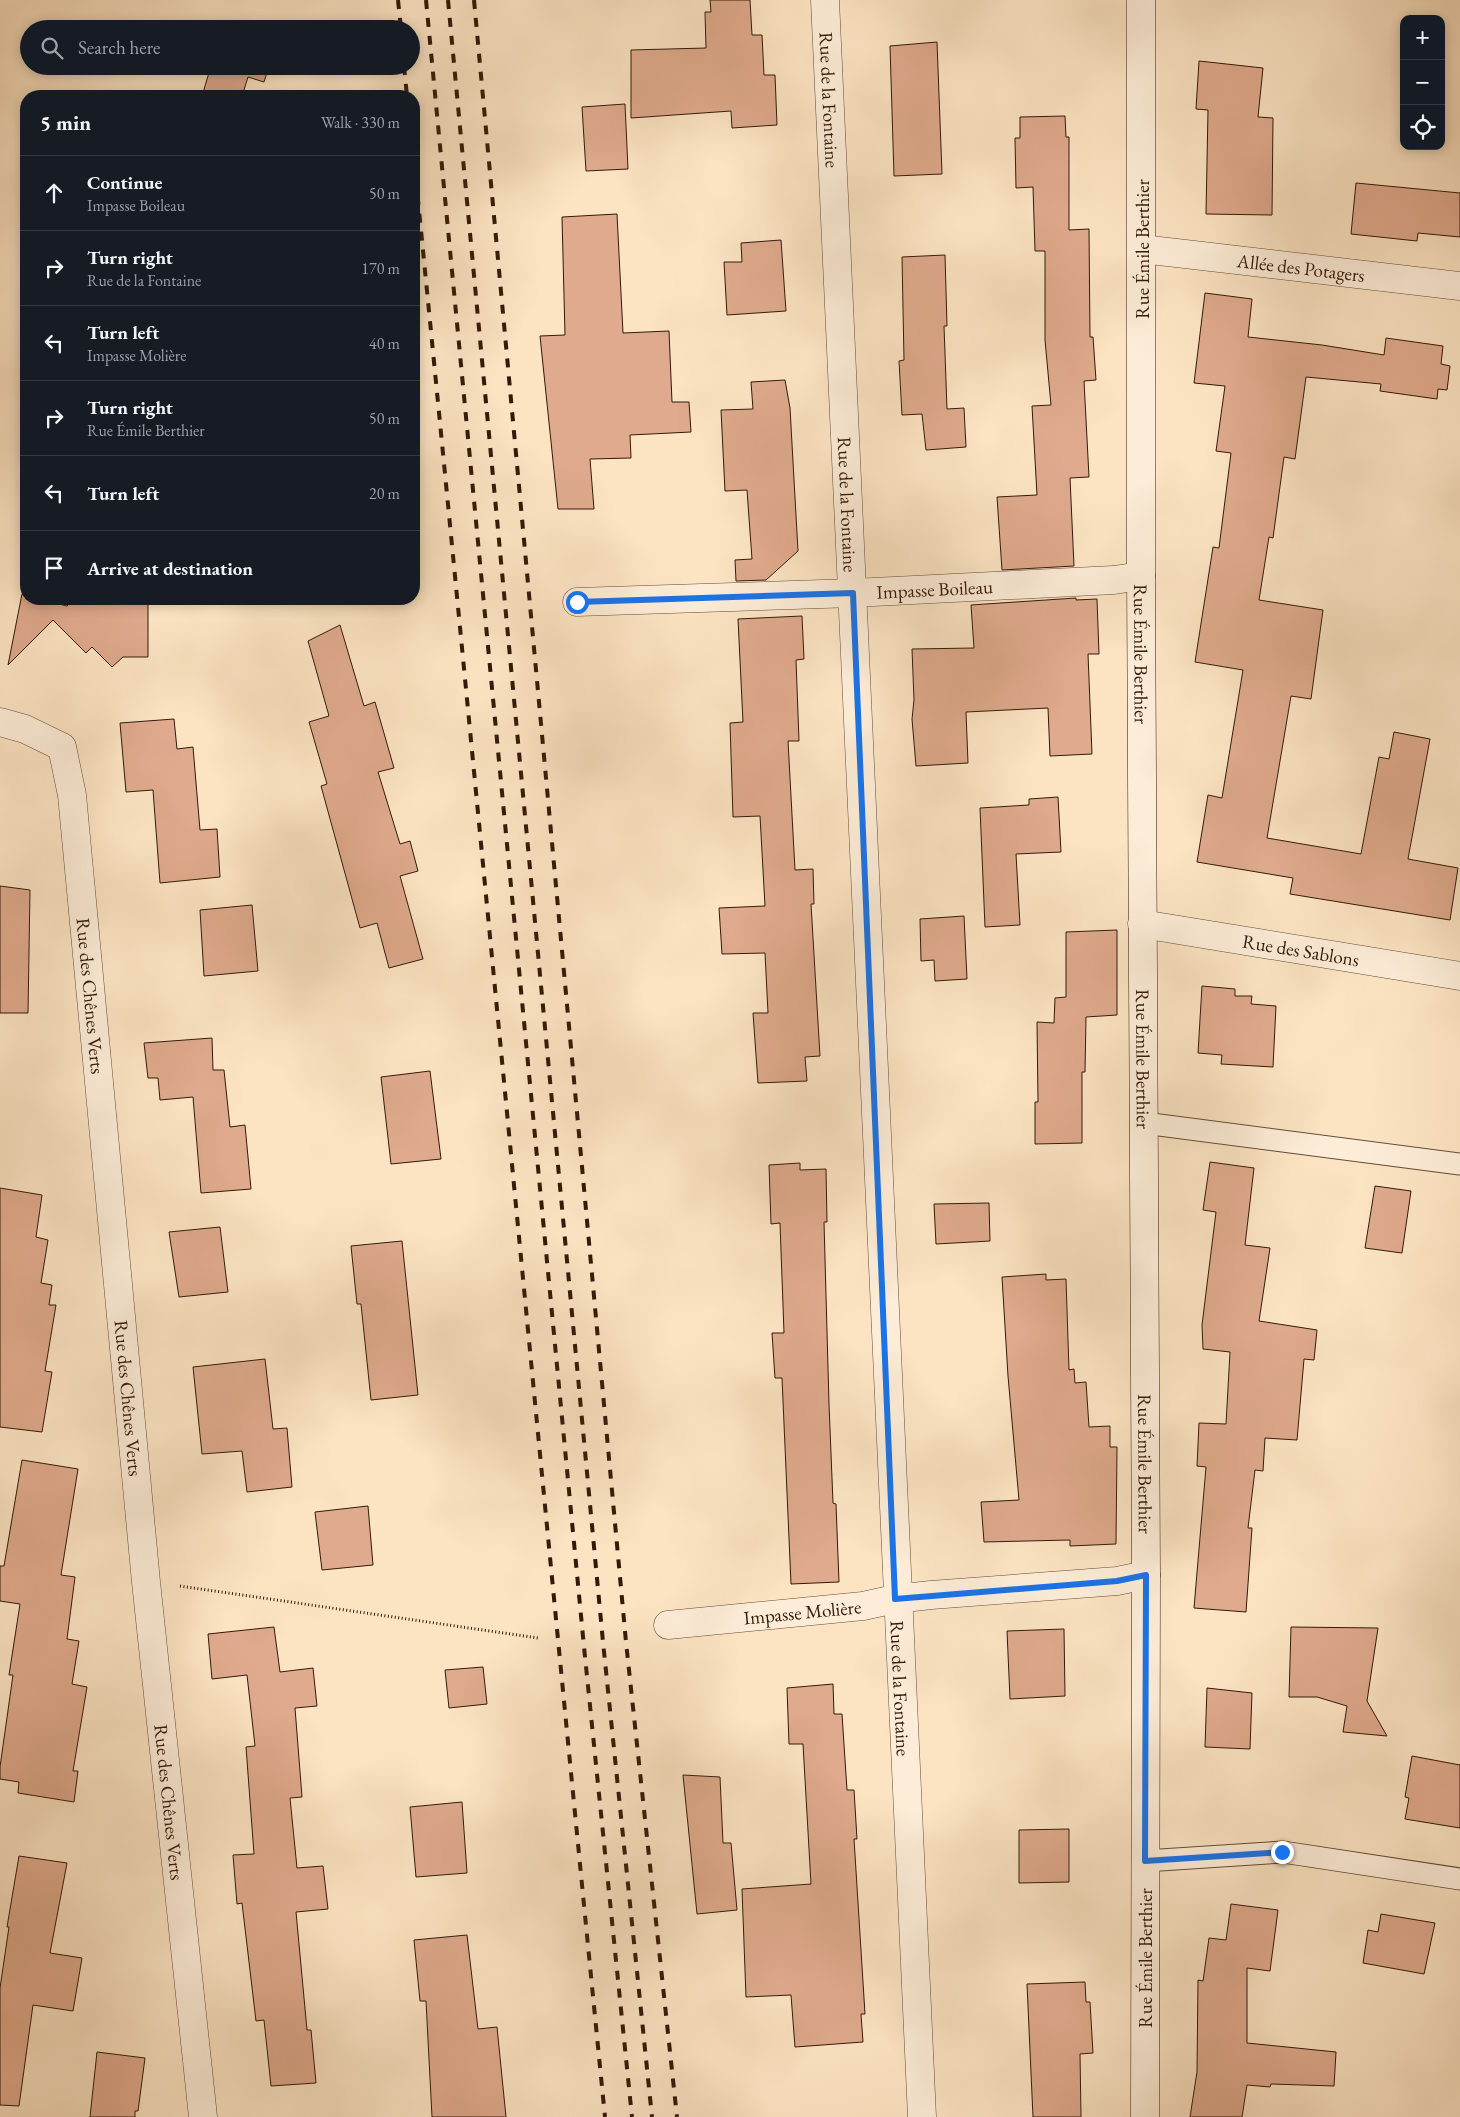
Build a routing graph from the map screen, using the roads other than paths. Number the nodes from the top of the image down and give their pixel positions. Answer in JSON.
{"nodes":[{"id":1,"x":824,"y":0,"type":"edge"},
{"id":2,"x":1141,"y":0,"type":"edge"},
{"id":3,"x":1142,"y":249,"type":"junction"},
{"id":4,"x":1460,"y":286,"type":"edge"},
{"id":5,"x":1141,"y":576,"type":"junction"},
{"id":6,"x":853,"y":593,"type":"junction"},
{"id":7,"x":577,"y":602,"type":"dead end"},
{"id":8,"x":0,"y":722,"type":"edge"},
{"id":9,"x":1142,"y":924,"type":"junction"},
{"id":10,"x":1460,"y":976,"type":"edge"},
{"id":11,"x":1144,"y":1123,"type":"junction"},
{"id":12,"x":1460,"y":1164,"type":"edge"},
{"id":13,"x":1146,"y":1575,"type":"junction"},
{"id":14,"x":895,"y":1599,"type":"junction"},
{"id":15,"x":668,"y":1625,"type":"dead end"},
{"id":16,"x":1145,"y":1861,"type":"junction"},
{"id":17,"x":1460,"y":1879,"type":"edge"},
{"id":18,"x":203,"y":2117,"type":"edge"},
{"id":19,"x":922,"y":2117,"type":"edge"},
{"id":20,"x":1145,"y":2117,"type":"edge"}],
"edges":[{"from":1,"to":6,"type":"street","name":"Rue de la Fontaine"},
{"from":2,"to":3,"type":"street","name":"Rue Émile Berthier"},
{"from":3,"to":4,"type":"street","name":"Allée des Potagers"},
{"from":3,"to":5,"type":"street","name":"Rue Émile Berthier"},
{"from":5,"to":6,"type":"street","name":"Impasse Boileau"},
{"from":5,"to":9,"type":"street","name":"Rue Émile Berthier"},
{"from":6,"to":7,"type":"street","name":"Impasse Boileau"},
{"from":6,"to":14,"type":"street","name":"Rue de la Fontaine"},
{"from":8,"to":18,"type":"street","name":"Rue des Chênes Verts"},
{"from":9,"to":10,"type":"street","name":"Rue des Sablons"},
{"from":9,"to":11,"type":"street","name":"Rue Émile Berthier"},
{"from":11,"to":12,"type":"lane"},
{"from":11,"to":13,"type":"street","name":"Rue Émile Berthier"},
{"from":13,"to":14,"type":"street","name":"Impasse Molière"},
{"from":13,"to":16,"type":"street","name":"Rue Émile Berthier"},
{"from":14,"to":15,"type":"street","name":"Impasse Molière"},
{"from":14,"to":19,"type":"street","name":"Rue de la Fontaine"},
{"from":16,"to":17,"type":"lane"},
{"from":16,"to":20,"type":"street","name":"Rue Émile Berthier"}]}
